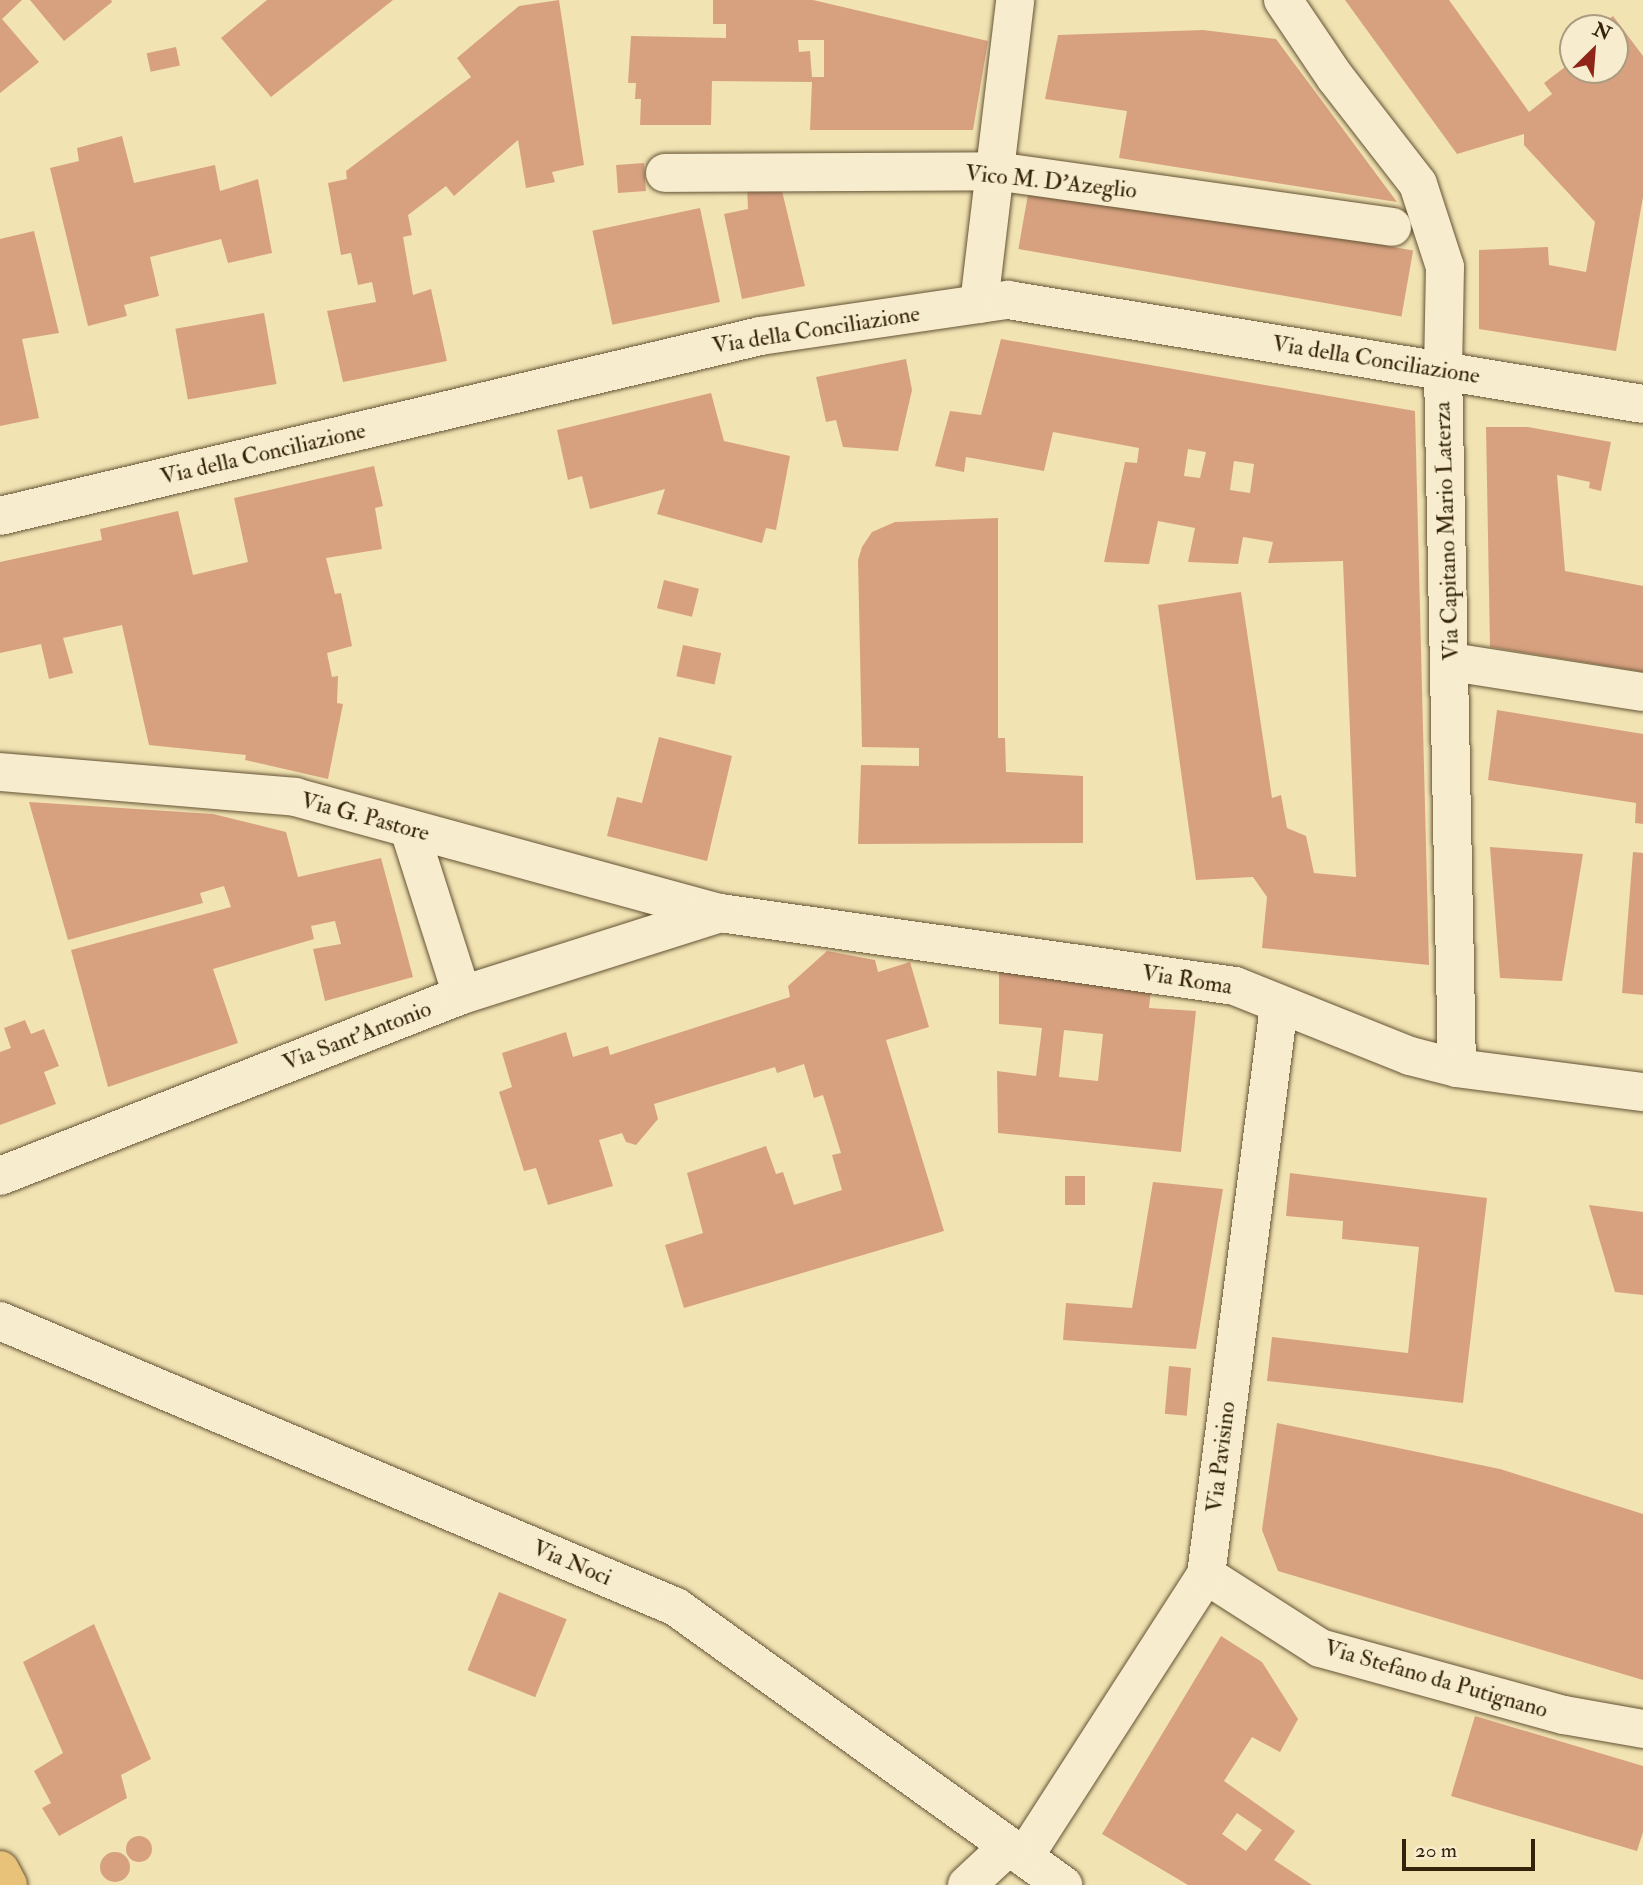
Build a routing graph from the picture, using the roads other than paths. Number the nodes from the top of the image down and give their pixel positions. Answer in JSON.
{"nodes":[{"id":1,"x":1015,"y":0,"type":"edge"},
{"id":2,"x":1283,"y":0,"type":"edge"},
{"id":3,"x":995,"y":171,"type":"junction"},
{"id":4,"x":665,"y":173,"type":"dead end"},
{"id":5,"x":1392,"y":227,"type":"dead end"},
{"id":6,"x":979,"y":304,"type":"junction"},
{"id":7,"x":1443,"y":371,"type":"junction"},
{"id":8,"x":1643,"y":404,"type":"edge"},
{"id":9,"x":0,"y":516,"type":"edge"},
{"id":10,"x":1451,"y":662,"type":"junction"},
{"id":11,"x":1643,"y":692,"type":"edge"},
{"id":12,"x":0,"y":772,"type":"edge"},
{"id":13,"x":409,"y":829,"type":"junction"},
{"id":14,"x":720,"y":913,"type":"junction"},
{"id":15,"x":462,"y":995,"type":"junction"},
{"id":16,"x":1279,"y":1006,"type":"junction"},
{"id":17,"x":1457,"y":1068,"type":"junction"},
{"id":18,"x":1643,"y":1092,"type":"edge"},
{"id":19,"x":0,"y":1176,"type":"edge"},
{"id":20,"x":0,"y":1309,"type":"edge"},
{"id":21,"x":15,"y":1326,"type":"edge"},
{"id":22,"x":1206,"y":1575,"type":"junction"},
{"id":23,"x":1643,"y":1729,"type":"edge"},
{"id":24,"x":1017,"y":1852,"type":"junction"},
{"id":25,"x":0,"y":1870,"type":"edge"},
{"id":26,"x":8,"y":1885,"type":"edge"},
{"id":27,"x":967,"y":1885,"type":"edge"},
{"id":28,"x":1063,"y":1885,"type":"edge"}],
"edges":[{"from":1,"to":3,"type":"street"},
{"from":2,"to":7,"type":"street","name":"Via Capitano Mario Laterza"},
{"from":3,"to":4,"type":"street","name":"Vico M. D'Azeglio"},
{"from":3,"to":5,"type":"street","name":"Vico M. D'Azeglio"},
{"from":3,"to":6,"type":"street"},
{"from":6,"to":7,"type":"street","name":"Via della Conciliazione"},
{"from":6,"to":9,"type":"street","name":"Via della Conciliazione"},
{"from":7,"to":8,"type":"street","name":"Via della Conciliazione"},
{"from":7,"to":10,"type":"street","name":"Via Capitano Mario Laterza"},
{"from":10,"to":11,"type":"street"},
{"from":10,"to":17,"type":"street","name":"Via Capitano Mario Laterza"},
{"from":12,"to":13,"type":"street","name":"Via G. Pastore"},
{"from":13,"to":14,"type":"street","name":"Via G. Pastore"},
{"from":13,"to":15,"type":"street"},
{"from":14,"to":15,"type":"street","name":"Via Sant'Antonio"},
{"from":14,"to":16,"type":"street","name":"Via Roma"},
{"from":15,"to":19,"type":"street","name":"Via Sant'Antonio"},
{"from":16,"to":17,"type":"street","name":"Via Roma"},
{"from":16,"to":22,"type":"street","name":"Via Pavisino"},
{"from":17,"to":18,"type":"street","name":"Via Roma"},
{"from":20,"to":21,"type":"street","name":"Via Noci"},
{"from":21,"to":24,"type":"street","name":"Via Noci"},
{"from":22,"to":23,"type":"street","name":"Via Stefano da Putignano"},
{"from":22,"to":24,"type":"street","name":"Via Pavisino"},
{"from":24,"to":27,"type":"street","name":"Via Pavisino"},
{"from":24,"to":28,"type":"street","name":"Via Noci"},
{"from":25,"to":26,"type":"main road"}]}
